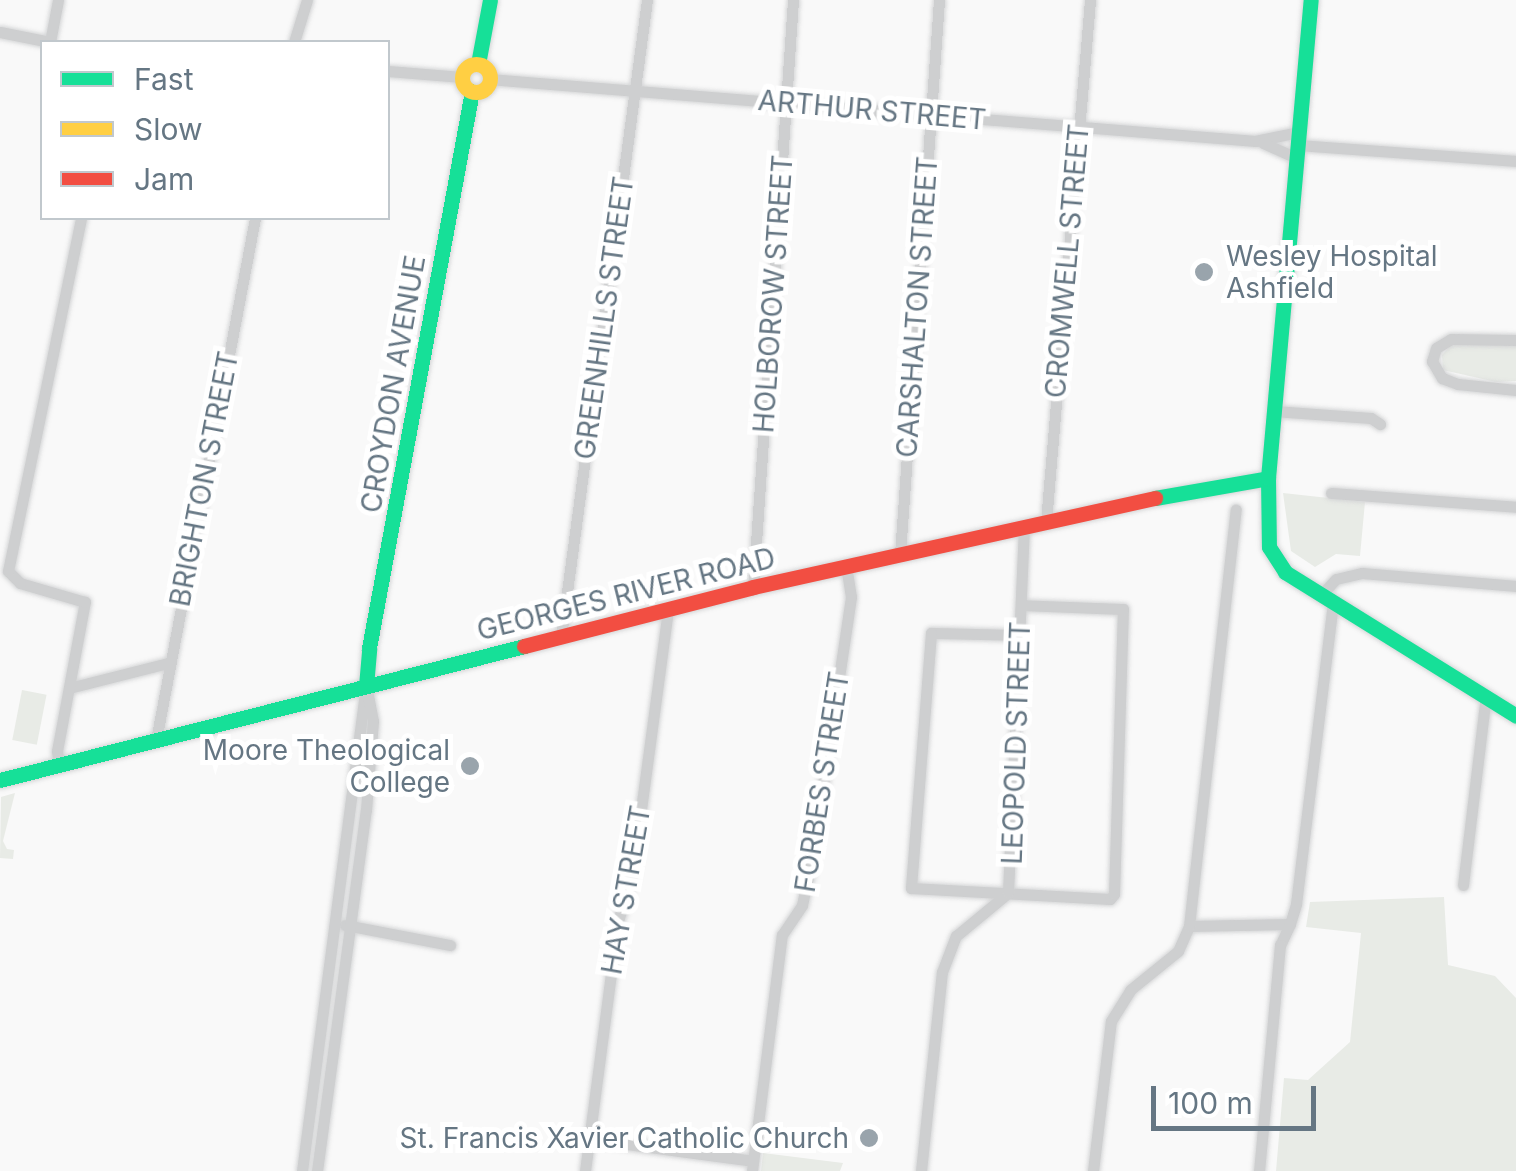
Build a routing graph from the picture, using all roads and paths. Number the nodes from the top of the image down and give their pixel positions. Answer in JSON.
{"nodes":[{"id":1,"x":58,"y":0,"type":"edge"},
{"id":2,"x":307,"y":0,"type":"edge"},
{"id":3,"x":490,"y":0,"type":"edge"},
{"id":4,"x":647,"y":0,"type":"edge"},
{"id":5,"x":793,"y":0,"type":"edge"},
{"id":6,"x":939,"y":0,"type":"edge"},
{"id":7,"x":1090,"y":0,"type":"edge"},
{"id":8,"x":1311,"y":0,"type":"edge"},
{"id":9,"x":0,"y":32,"type":"edge"},
{"id":10,"x":40,"y":40,"type":"edge"},
{"id":11,"x":50,"y":40,"type":"edge"},
{"id":12,"x":295,"y":40,"type":"edge"},
{"id":13,"x":478,"y":64,"type":"junction"},
{"id":14,"x":390,"y":71,"type":"edge"},
{"id":15,"x":462,"y":77,"type":"junction"},
{"id":16,"x":490,"y":79,"type":"junction"},
{"id":17,"x":472,"y":91,"type":"junction"},
{"id":18,"x":634,"y":91,"type":"junction"},
{"id":19,"x":786,"y":103,"type":"junction"},
{"id":20,"x":931,"y":115,"type":"junction"},
{"id":21,"x":1078,"y":127,"type":"junction"},
{"id":22,"x":1254,"y":141,"type":"junction"},
{"id":23,"x":1298,"y":145,"type":"junction"},
{"id":24,"x":1516,"y":161,"type":"edge"},
{"id":25,"x":81,"y":220,"type":"edge"},
{"id":26,"x":255,"y":220,"type":"edge"},
{"id":27,"x":1516,"y":340,"type":"edge"},
{"id":28,"x":1516,"y":390,"type":"edge"},
{"id":29,"x":1274,"y":411,"type":"junction"},
{"id":30,"x":1380,"y":424,"type":"dead end"},
{"id":31,"x":1268,"y":478,"type":"junction"},
{"id":32,"x":1331,"y":493,"type":"dead end"},
{"id":33,"x":1516,"y":508,"type":"edge"},
{"id":34,"x":1236,"y":510,"type":"dead end"},
{"id":35,"x":1046,"y":522,"type":"junction"},
{"id":36,"x":1024,"y":527,"type":"junction"},
{"id":37,"x":900,"y":554,"type":"junction"},
{"id":38,"x":846,"y":566,"type":"junction"},
{"id":39,"x":1516,"y":586,"type":"edge"},
{"id":40,"x":753,"y":587,"type":"junction"},
{"id":41,"x":1327,"y":600,"type":"junction"},
{"id":42,"x":1022,"y":604,"type":"junction"},
{"id":43,"x":668,"y":610,"type":"junction"},
{"id":44,"x":1020,"y":635,"type":"junction"},
{"id":45,"x":561,"y":636,"type":"junction"},
{"id":46,"x":168,"y":663,"type":"junction"},
{"id":47,"x":366,"y":686,"type":"junction"},
{"id":48,"x":68,"y":688,"type":"junction"},
{"id":49,"x":1486,"y":696,"type":"junction"},
{"id":50,"x":1516,"y":716,"type":"edge"},
{"id":51,"x":156,"y":740,"type":"junction"},
{"id":52,"x":59,"y":765,"type":"junction"},
{"id":53,"x":0,"y":780,"type":"edge"},
{"id":54,"x":1463,"y":885,"type":"dead end"},
{"id":55,"x":1008,"y":894,"type":"junction"},
{"id":56,"x":336,"y":924,"type":"junction"},
{"id":57,"x":1290,"y":924,"type":"junction"},
{"id":58,"x":350,"y":926,"type":"junction"},
{"id":59,"x":1190,"y":926,"type":"junction"},
{"id":60,"x":450,"y":945,"type":"dead end"},
{"id":61,"x":316,"y":1126,"type":"junction"},
{"id":62,"x":589,"y":1139,"type":"junction"},
{"id":63,"x":752,"y":1166,"type":"edge"},
{"id":64,"x":302,"y":1171,"type":"edge"},
{"id":65,"x":317,"y":1171,"type":"edge"},
{"id":66,"x":585,"y":1171,"type":"edge"},
{"id":67,"x":921,"y":1171,"type":"edge"},
{"id":68,"x":1093,"y":1171,"type":"edge"},
{"id":69,"x":1258,"y":1171,"type":"edge"}],
"edges":[{"from":1,"to":11,"type":"street"},
{"from":2,"to":12,"type":"street"},
{"from":3,"to":13,"type":"main road"},
{"from":4,"to":18,"type":"street","name":"GREENHILLS STREET"},
{"from":5,"to":19,"type":"street","name":"HOLBOROW STREET"},
{"from":6,"to":20,"type":"street","name":"CARSHALTON STREET"},
{"from":7,"to":21,"type":"street","name":"CROMWELL STREET"},
{"from":8,"to":23,"type":"main road"},
{"from":9,"to":10,"type":"street"},
{"from":13,"to":15,"type":"main road"},
{"from":13,"to":16,"type":"main road"},
{"from":14,"to":15,"type":"street"},
{"from":15,"to":17,"type":"main road"},
{"from":16,"to":17,"type":"main road"},
{"from":16,"to":18,"type":"street","name":"ARTHUR STREET"},
{"from":17,"to":47,"type":"main road","name":"CROYDON AVENUE"},
{"from":18,"to":19,"type":"street","name":"ARTHUR STREET"},
{"from":18,"to":45,"type":"street","name":"GREENHILLS STREET"},
{"from":19,"to":20,"type":"street","name":"ARTHUR STREET"},
{"from":19,"to":40,"type":"street","name":"HOLBOROW STREET"},
{"from":20,"to":21,"type":"street","name":"ARTHUR STREET"},
{"from":20,"to":37,"type":"street","name":"CARSHALTON STREET"},
{"from":21,"to":22,"type":"street","name":"ARTHUR STREET"},
{"from":21,"to":35,"type":"street","name":"CROMWELL STREET"},
{"from":22,"to":23,"type":"street","name":"ARTHUR STREET"},
{"from":22,"to":23,"type":"street","name":"ARTHUR STREET"},
{"from":23,"to":24,"type":"street","name":"ARTHUR STREET"},
{"from":23,"to":29,"type":"main road"},
{"from":25,"to":48,"type":"street"},
{"from":26,"to":46,"type":"street","name":"BRIGHTON STREET"},
{"from":27,"to":28,"type":"street"},
{"from":29,"to":30,"type":"street"},
{"from":29,"to":31,"type":"main road"},
{"from":31,"to":35,"type":"main road","name":"GEORGES RIVER ROAD"},
{"from":31,"to":41,"type":"main road"},
{"from":32,"to":33,"type":"street"},
{"from":34,"to":59,"type":"street"},
{"from":35,"to":36,"type":"main road","name":"GEORGES RIVER ROAD"},
{"from":36,"to":37,"type":"main road","name":"GEORGES RIVER ROAD"},
{"from":36,"to":42,"type":"street","name":"LEOPOLD STREET"},
{"from":37,"to":38,"type":"main road","name":"GEORGES RIVER ROAD"},
{"from":38,"to":40,"type":"main road","name":"GEORGES RIVER ROAD"},
{"from":38,"to":63,"type":"street","name":"FORBES STREET"},
{"from":39,"to":41,"type":"street"},
{"from":40,"to":43,"type":"main road","name":"GEORGES RIVER ROAD"},
{"from":41,"to":49,"type":"main road"},
{"from":41,"to":57,"type":"street"},
{"from":42,"to":44,"type":"street","name":"LEOPOLD STREET"},
{"from":42,"to":55,"type":"street"},
{"from":43,"to":45,"type":"main road","name":"GEORGES RIVER ROAD"},
{"from":43,"to":62,"type":"street","name":"HAY STREET"},
{"from":44,"to":55,"type":"street","name":"LEOPOLD STREET"},
{"from":44,"to":55,"type":"street"},
{"from":45,"to":47,"type":"main road","name":"GEORGES RIVER ROAD"},
{"from":46,"to":48,"type":"street"},
{"from":46,"to":51,"type":"street","name":"BRIGHTON STREET"},
{"from":47,"to":51,"type":"main road","name":"GEORGES RIVER ROAD"},
{"from":47,"to":56,"type":"street","name":"CROYDON AVENUE"},
{"from":47,"to":58,"type":"street","name":"CROYDON AVENUE"},
{"from":48,"to":52,"type":"street"},
{"from":49,"to":50,"type":"main road"},
{"from":49,"to":54,"type":"street"},
{"from":51,"to":52,"type":"main road","name":"GEORGES RIVER ROAD"},
{"from":52,"to":53,"type":"main road","name":"GEORGES RIVER ROAD"},
{"from":55,"to":67,"type":"street","name":"LEOPOLD STREET"},
{"from":56,"to":58,"type":"street"},
{"from":56,"to":61,"type":"street","name":"CROYDON AVENUE"},
{"from":57,"to":59,"type":"street"},
{"from":57,"to":69,"type":"street"},
{"from":58,"to":60,"type":"street"},
{"from":58,"to":61,"type":"street","name":"CROYDON AVENUE"},
{"from":59,"to":68,"type":"street"},
{"from":61,"to":64,"type":"street","name":"CROYDON AVENUE"},
{"from":61,"to":65,"type":"street","name":"CROYDON AVENUE"},
{"from":62,"to":63,"type":"street"},
{"from":62,"to":66,"type":"street","name":"HAY STREET"}]}
